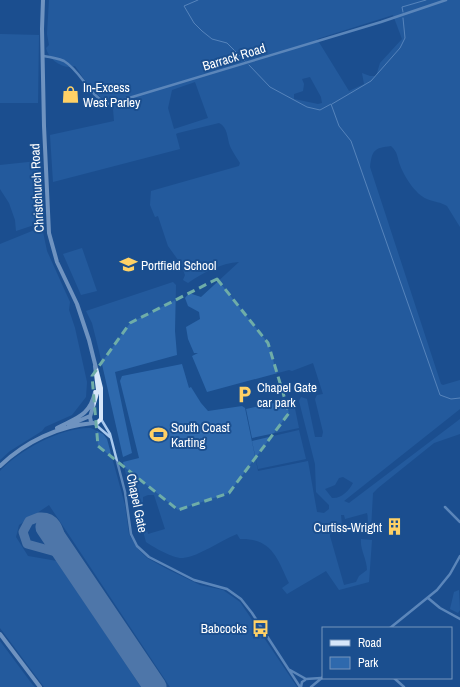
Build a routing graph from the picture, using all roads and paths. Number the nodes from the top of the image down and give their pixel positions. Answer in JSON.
{"nodes":[{"id":1,"x":43,"y":0,"type":"edge"},
{"id":2,"x":446,"y":0,"type":"edge"},
{"id":3,"x":43,"y":56,"type":"junction"},
{"id":4,"x":93,"y":358,"type":"junction"},
{"id":5,"x":95,"y":366,"type":"junction"},
{"id":6,"x":90,"y":415,"type":"junction"},
{"id":7,"x":100,"y":417,"type":"junction"},
{"id":8,"x":94,"y":423,"type":"junction"},
{"id":9,"x":62,"y":429,"type":"junction"},
{"id":10,"x":52,"y":432,"type":"junction"},
{"id":11,"x":111,"y":439,"type":"junction"},
{"id":12,"x":0,"y":466,"type":"edge"},
{"id":13,"x":445,"y":507,"type":"dead end"},
{"id":14,"x":460,"y":522,"type":"edge"},
{"id":15,"x":460,"y":556,"type":"edge"},
{"id":16,"x":428,"y":598,"type":"junction"},
{"id":17,"x":460,"y":619,"type":"edge"},
{"id":18,"x":391,"y":627,"type":"edge"},
{"id":19,"x":0,"y":634,"type":"edge"},
{"id":20,"x":287,"y":668,"type":"junction"},
{"id":21,"x":322,"y":678,"type":"edge"},
{"id":22,"x":395,"y":679,"type":"edge"},
{"id":23,"x":307,"y":680,"type":"junction"},
{"id":24,"x":40,"y":687,"type":"edge"},
{"id":25,"x":301,"y":687,"type":"edge"},
{"id":26,"x":311,"y":687,"type":"edge"},
{"id":27,"x":404,"y":687,"type":"edge"}],
"edges":[{"from":1,"to":3,"type":"main road","name":"Christchurch Road"},
{"from":2,"to":3,"type":"street","name":"Barrack Road"},
{"from":3,"to":4,"type":"main road","name":"Christchurch Road"},
{"from":4,"to":5,"type":"main road","name":"Christchurch Road"},
{"from":4,"to":10,"type":"main road"},
{"from":5,"to":6,"type":"main road","name":"Christchurch Road"},
{"from":5,"to":7,"type":"main road","name":"Christchurch Road"},
{"from":6,"to":7,"type":"main road"},
{"from":6,"to":8,"type":"main road"},
{"from":6,"to":9,"type":"main road"},
{"from":7,"to":8,"type":"main road"},
{"from":7,"to":11,"type":"street","name":"Chapel Gate"},
{"from":8,"to":9,"type":"main road"},
{"from":8,"to":11,"type":"street"},
{"from":9,"to":10,"type":"main road"},
{"from":10,"to":12,"type":"main road"},
{"from":11,"to":20,"type":"street","name":"Chapel Gate"},
{"from":13,"to":14,"type":"street"},
{"from":15,"to":16,"type":"street"},
{"from":16,"to":17,"type":"street"},
{"from":16,"to":18,"type":"street"},
{"from":19,"to":24,"type":"main road"},
{"from":20,"to":23,"type":"street"},
{"from":20,"to":25,"type":"street","name":"Chapel Gate"},
{"from":21,"to":23,"type":"street"},
{"from":21,"to":26,"type":"street"},
{"from":22,"to":27,"type":"street"},
{"from":23,"to":25,"type":"street"},
{"from":23,"to":26,"type":"street"}]}
